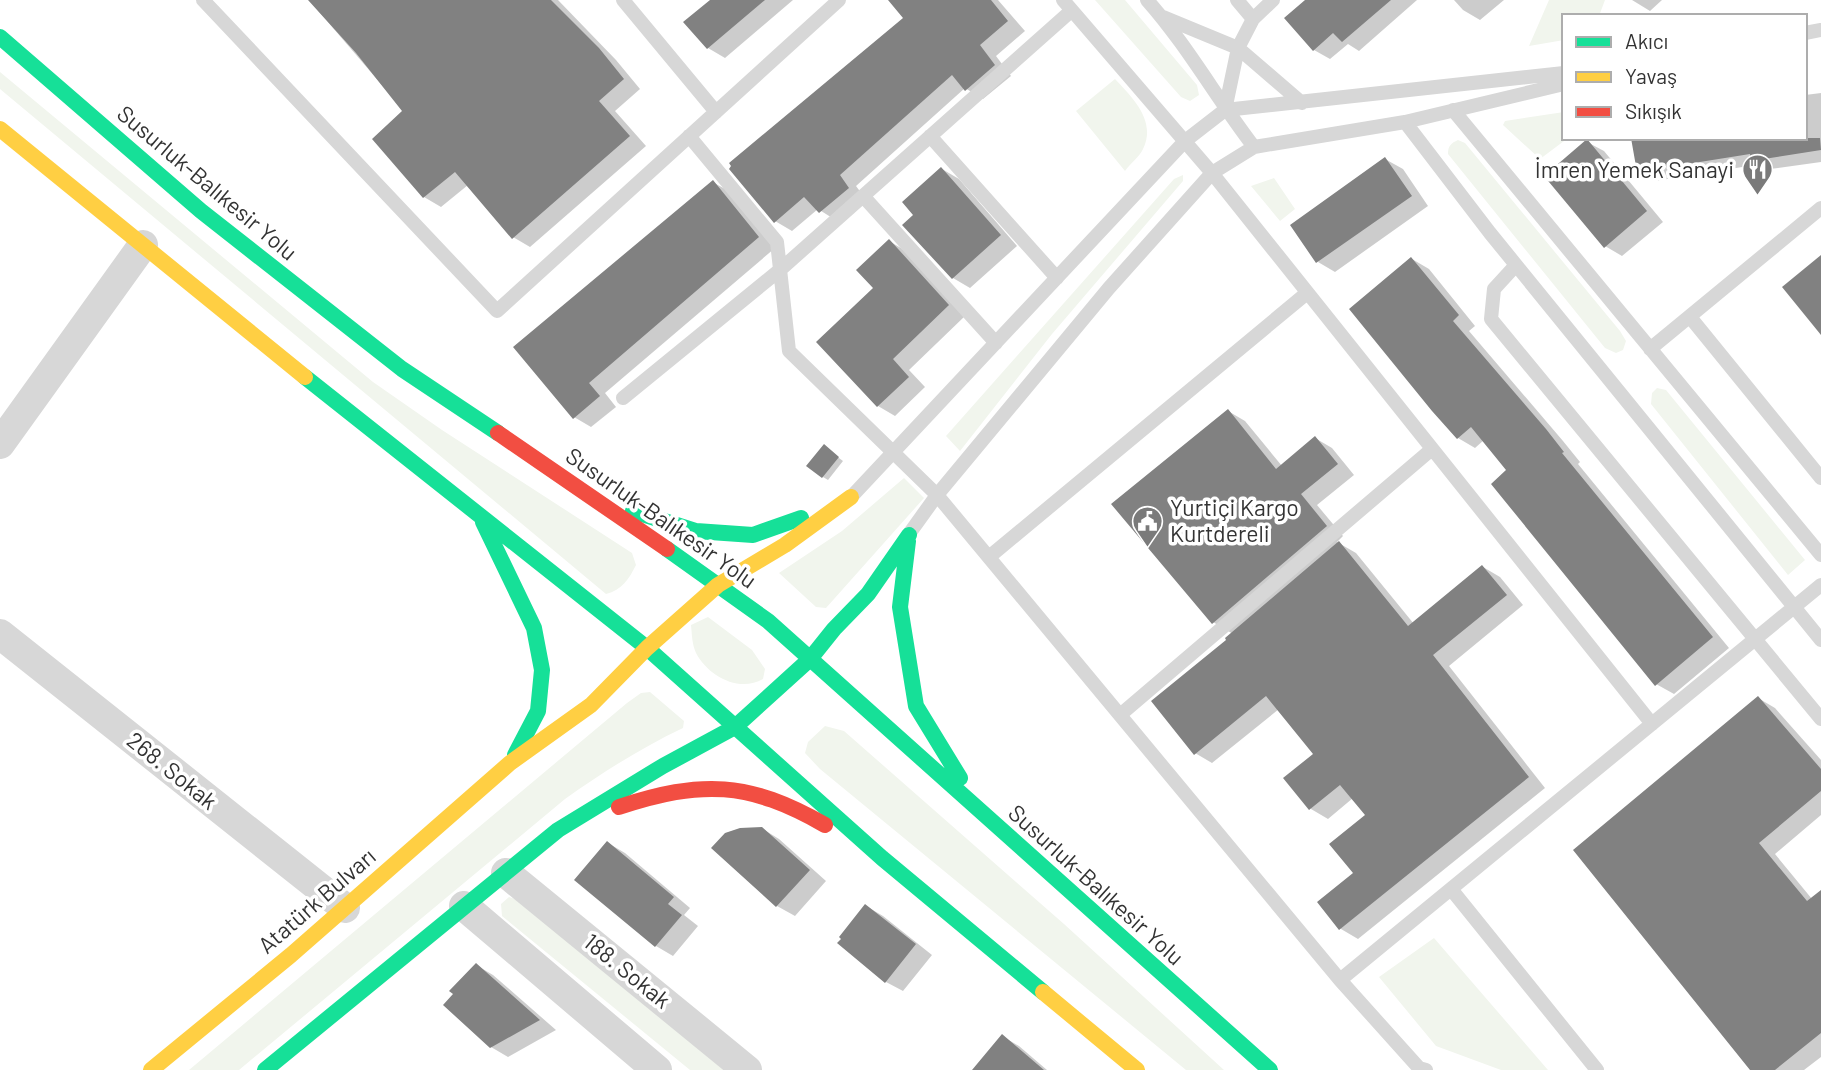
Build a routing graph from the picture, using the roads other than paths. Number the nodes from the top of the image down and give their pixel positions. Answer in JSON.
{"nodes":[{"id":1,"x":202,"y":0,"type":"edge"},
{"id":2,"x":623,"y":0,"type":"edge"},
{"id":3,"x":839,"y":0,"type":"edge"},
{"id":4,"x":1147,"y":0,"type":"edge"},
{"id":5,"x":1237,"y":0,"type":"edge"},
{"id":6,"x":1273,"y":0,"type":"edge"},
{"id":7,"x":1067,"y":5,"type":"edge"},
{"id":8,"x":1161,"y":16,"type":"junction"},
{"id":9,"x":1253,"y":19,"type":"junction"},
{"id":10,"x":0,"y":37,"type":"edge"},
{"id":11,"x":1238,"y":48,"type":"junction"},
{"id":12,"x":1562,"y":73,"type":"edge"},
{"id":13,"x":1562,"y":84,"type":"edge"},
{"id":14,"x":1302,"y":103,"type":"junction"},
{"id":15,"x":1225,"y":110,"type":"junction"},
{"id":16,"x":1453,"y":110,"type":"junction"},
{"id":17,"x":716,"y":112,"type":"junction"},
{"id":18,"x":1405,"y":122,"type":"junction"},
{"id":19,"x":0,"y":129,"type":"edge"},
{"id":20,"x":689,"y":136,"type":"junction"},
{"id":21,"x":930,"y":136,"type":"junction"},
{"id":22,"x":1185,"y":141,"type":"junction"},
{"id":23,"x":1254,"y":147,"type":"junction"},
{"id":24,"x":1212,"y":173,"type":"junction"},
{"id":25,"x":863,"y":196,"type":"junction"},
{"id":26,"x":1821,"y":208,"type":"edge"},
{"id":27,"x":143,"y":245,"type":"junction"},
{"id":28,"x":1516,"y":265,"type":"junction"},
{"id":29,"x":781,"y":269,"type":"junction"},
{"id":30,"x":1056,"y":278,"type":"junction"},
{"id":31,"x":1307,"y":293,"type":"junction"},
{"id":32,"x":1690,"y":317,"type":"junction"},
{"id":33,"x":996,"y":343,"type":"junction"},
{"id":34,"x":1650,"y":349,"type":"junction"},
{"id":35,"x":623,"y":398,"type":"dead end"},
{"id":36,"x":0,"y":444,"type":"edge"},
{"id":37,"x":1432,"y":449,"type":"junction"},
{"id":38,"x":893,"y":451,"type":"junction"},
{"id":39,"x":1821,"y":478,"type":"edge"},
{"id":40,"x":937,"y":495,"type":"junction"},
{"id":41,"x":851,"y":496,"type":"junction"},
{"id":42,"x":595,"y":498,"type":"junction"},
{"id":43,"x":479,"y":513,"type":"junction"},
{"id":44,"x":909,"y":535,"type":"junction"},
{"id":45,"x":1821,"y":555,"type":"edge"},
{"id":46,"x":989,"y":557,"type":"junction"},
{"id":47,"x":718,"y":585,"type":"junction"},
{"id":48,"x":1821,"y":585,"type":"edge"},
{"id":49,"x":1793,"y":608,"type":"junction"},
{"id":50,"x":0,"y":634,"type":"edge"},
{"id":51,"x":1755,"y":639,"type":"junction"},
{"id":52,"x":1821,"y":640,"type":"edge"},
{"id":53,"x":647,"y":648,"type":"junction"},
{"id":54,"x":810,"y":659,"type":"junction"},
{"id":55,"x":1120,"y":715,"type":"junction"},
{"id":56,"x":1821,"y":719,"type":"edge"},
{"id":57,"x":1652,"y":723,"type":"junction"},
{"id":58,"x":735,"y":727,"type":"junction"},
{"id":59,"x":510,"y":763,"type":"junction"},
{"id":60,"x":982,"y":813,"type":"junction"},
{"id":61,"x":558,"y":830,"type":"junction"},
{"id":62,"x":882,"y":858,"type":"junction"},
{"id":63,"x":506,"y":873,"type":"junction"},
{"id":64,"x":1451,"y":889,"type":"junction"},
{"id":65,"x":464,"y":906,"type":"junction"},
{"id":66,"x":345,"y":908,"type":"junction"},
{"id":67,"x":1340,"y":980,"type":"junction"},
{"id":68,"x":151,"y":1070,"type":"edge"},
{"id":69,"x":265,"y":1070,"type":"edge"},
{"id":70,"x":657,"y":1070,"type":"edge"},
{"id":71,"x":747,"y":1070,"type":"edge"},
{"id":72,"x":1137,"y":1070,"type":"edge"},
{"id":73,"x":1270,"y":1070,"type":"edge"},
{"id":74,"x":1426,"y":1070,"type":"edge"},
{"id":75,"x":1597,"y":1070,"type":"edge"}],
"edges":[{"from":1,"to":20,"type":"lane"},
{"from":2,"to":17,"type":"lane"},
{"from":3,"to":17,"type":"lane"},
{"from":4,"to":8,"type":"lane"},
{"from":5,"to":9,"type":"lane"},
{"from":6,"to":9,"type":"lane"},
{"from":7,"to":21,"type":"lane"},
{"from":7,"to":22,"type":"lane"},
{"from":8,"to":11,"type":"lane"},
{"from":8,"to":15,"type":"lane"},
{"from":9,"to":11,"type":"lane"},
{"from":10,"to":42,"type":"main road","name":"Susurluk-Balıkesir Yolu"},
{"from":11,"to":14,"type":"lane"},
{"from":11,"to":15,"type":"lane"},
{"from":12,"to":14,"type":"lane"},
{"from":13,"to":16,"type":"lane"},
{"from":14,"to":15,"type":"lane"},
{"from":15,"to":22,"type":"lane"},
{"from":15,"to":23,"type":"lane"},
{"from":16,"to":18,"type":"lane"},
{"from":16,"to":34,"type":"lane"},
{"from":17,"to":20,"type":"lane"},
{"from":18,"to":23,"type":"lane"},
{"from":18,"to":28,"type":"lane"},
{"from":19,"to":27,"type":"main road"},
{"from":20,"to":29,"type":"lane"},
{"from":21,"to":25,"type":"lane"},
{"from":21,"to":30,"type":"lane"},
{"from":22,"to":24,"type":"lane"},
{"from":22,"to":30,"type":"lane"},
{"from":23,"to":24,"type":"lane"},
{"from":24,"to":31,"type":"lane"},
{"from":24,"to":40,"type":"lane"},
{"from":25,"to":29,"type":"lane"},
{"from":25,"to":33,"type":"lane"},
{"from":26,"to":32,"type":"lane"},
{"from":27,"to":36,"type":"street"},
{"from":27,"to":43,"type":"main road"},
{"from":28,"to":49,"type":"lane"},
{"from":28,"to":51,"type":"lane"},
{"from":29,"to":35,"type":"lane"},
{"from":29,"to":38,"type":"lane"},
{"from":30,"to":33,"type":"lane"},
{"from":31,"to":37,"type":"lane"},
{"from":31,"to":46,"type":"lane"},
{"from":32,"to":34,"type":"lane"},
{"from":32,"to":39,"type":"lane"},
{"from":33,"to":38,"type":"lane"},
{"from":34,"to":45,"type":"lane"},
{"from":37,"to":55,"type":"lane"},
{"from":37,"to":57,"type":"lane"},
{"from":38,"to":40,"type":"lane"},
{"from":38,"to":41,"type":"lane"},
{"from":40,"to":44,"type":"lane"},
{"from":40,"to":46,"type":"lane"},
{"from":41,"to":42,"type":"main road"},
{"from":41,"to":47,"type":"main road"},
{"from":42,"to":47,"type":"main road","name":"Susurluk-Balıkesir Yolu"},
{"from":43,"to":53,"type":"main road"},
{"from":43,"to":59,"type":"main road"},
{"from":44,"to":54,"type":"main road"},
{"from":44,"to":60,"type":"main road"},
{"from":46,"to":55,"type":"lane"},
{"from":47,"to":53,"type":"main road"},
{"from":47,"to":54,"type":"main road","name":"Susurluk-Balıkesir Yolu"},
{"from":48,"to":49,"type":"lane"},
{"from":49,"to":51,"type":"lane"},
{"from":49,"to":52,"type":"lane"},
{"from":50,"to":66,"type":"street","name":"268. Sokak"},
{"from":51,"to":56,"type":"lane"},
{"from":51,"to":57,"type":"lane"},
{"from":53,"to":58,"type":"main road"},
{"from":53,"to":59,"type":"main road"},
{"from":54,"to":58,"type":"main road"},
{"from":54,"to":60,"type":"main road","name":"Susurluk-Balıkesir Yolu"},
{"from":55,"to":67,"type":"lane"},
{"from":57,"to":64,"type":"lane"},
{"from":58,"to":61,"type":"main road"},
{"from":58,"to":62,"type":"main road"},
{"from":59,"to":66,"type":"main road","name":"Atatürk Bulvarı"},
{"from":60,"to":73,"type":"main road","name":"Susurluk-Balıkesir Yolu"},
{"from":61,"to":62,"type":"main road"},
{"from":61,"to":63,"type":"main road"},
{"from":62,"to":72,"type":"main road"},
{"from":63,"to":65,"type":"main road"},
{"from":63,"to":71,"type":"street","name":"188. Sokak"},
{"from":64,"to":67,"type":"lane"},
{"from":64,"to":75,"type":"lane"},
{"from":65,"to":69,"type":"main road"},
{"from":65,"to":70,"type":"street"},
{"from":66,"to":68,"type":"main road","name":"Atatürk Bulvarı"},
{"from":67,"to":74,"type":"lane"}]}
